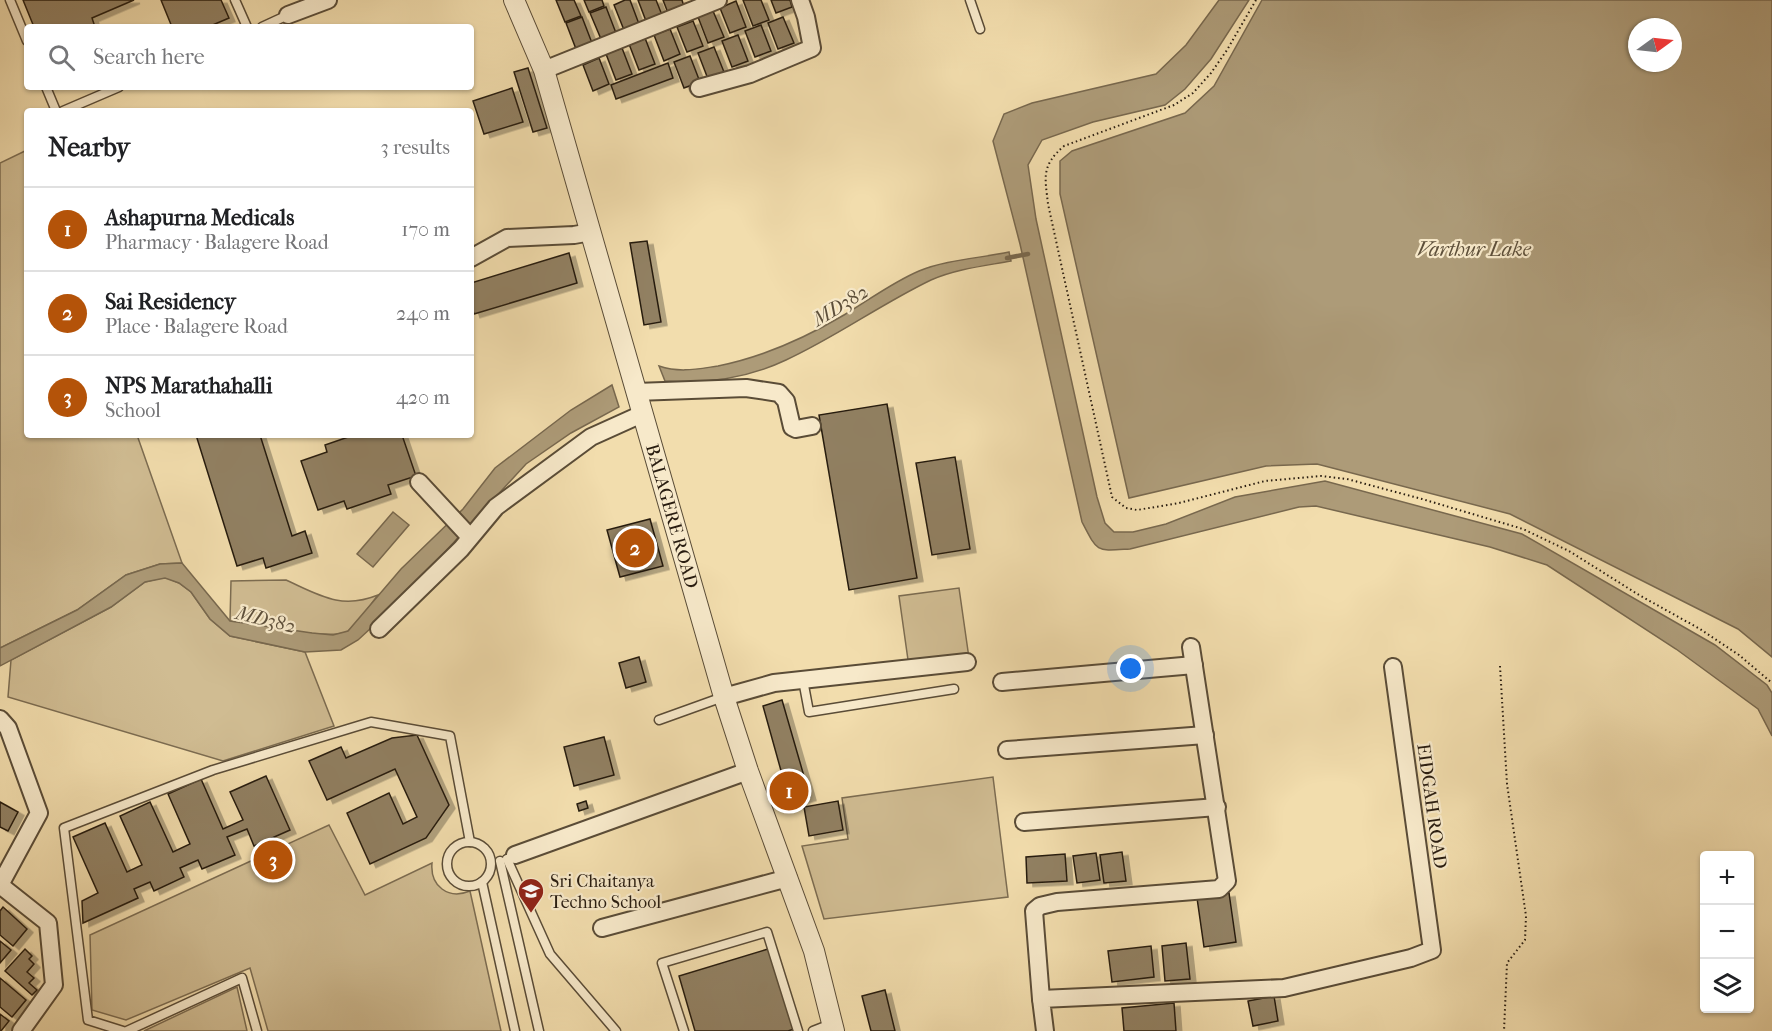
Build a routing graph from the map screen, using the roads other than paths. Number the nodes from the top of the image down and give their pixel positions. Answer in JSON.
{"nodes":[{"id":1,"x":10,"y":0,"type":"edge"},
{"id":2,"x":235,"y":0,"type":"edge"},
{"id":3,"x":328,"y":0,"type":"edge"},
{"id":4,"x":514,"y":0,"type":"edge"},
{"id":5,"x":718,"y":0,"type":"edge"},
{"id":6,"x":800,"y":0,"type":"edge"},
{"id":7,"x":970,"y":0,"type":"edge"},
{"id":8,"x":288,"y":15,"type":"joint"},
{"id":9,"x":246,"y":24,"type":"edge"},
{"id":10,"x":268,"y":24,"type":"edge"},
{"id":11,"x":980,"y":29,"type":"dead end"},
{"id":12,"x":24,"y":34,"type":"edge"},
{"id":13,"x":544,"y":70,"type":"junction"},
{"id":14,"x":699,"y":88,"type":"dead end"},
{"id":15,"x":47,"y":90,"type":"edge"},
{"id":16,"x":113,"y":90,"type":"edge"},
{"id":17,"x":55,"y":108,"type":"edge"},
{"id":18,"x":70,"y":108,"type":"edge"},
{"id":19,"x":591,"y":232,"type":"junction"},
{"id":20,"x":474,"y":256,"type":"edge"},
{"id":21,"x":636,"y":392,"type":"junction"},
{"id":22,"x":642,"y":414,"type":"junction"},
{"id":23,"x":812,"y":426,"type":"dead end"},
{"id":24,"x":419,"y":482,"type":"dead end"},
{"id":25,"x":468,"y":535,"type":"junction"},
{"id":26,"x":379,"y":630,"type":"dead end"},
{"id":27,"x":1191,"y":647,"type":"dead end"},
{"id":28,"x":967,"y":662,"type":"dead end"},
{"id":29,"x":1194,"y":665,"type":"junction"},
{"id":30,"x":1393,"y":667,"type":"dead end"},
{"id":31,"x":803,"y":680,"type":"junction"},
{"id":32,"x":1002,"y":682,"type":"dead end"},
{"id":33,"x":954,"y":689,"type":"dead end"},
{"id":34,"x":724,"y":697,"type":"junction"},
{"id":35,"x":0,"y":719,"type":"edge"},
{"id":36,"x":659,"y":720,"type":"dead end"},
{"id":37,"x":1205,"y":735,"type":"junction"},
{"id":38,"x":1007,"y":750,"type":"dead end"},
{"id":39,"x":748,"y":771,"type":"junction"},
{"id":40,"x":1217,"y":807,"type":"junction"},
{"id":41,"x":1024,"y":822,"type":"dead end"},
{"id":42,"x":470,"y":842,"type":"junction"},
{"id":43,"x":503,"y":860,"type":"junction"},
{"id":44,"x":788,"y":878,"type":"junction"},
{"id":45,"x":482,"y":882,"type":"junction"},
{"id":46,"x":0,"y":885,"type":"edge"},
{"id":47,"x":602,"y":928,"type":"dead end"},
{"id":48,"x":1041,"y":999,"type":"junction"},
{"id":49,"x":833,"y":1027,"type":"edge"},
{"id":50,"x":21,"y":1031,"type":"edge"},
{"id":51,"x":125,"y":1031,"type":"edge"},
{"id":52,"x":257,"y":1031,"type":"edge"},
{"id":53,"x":514,"y":1031,"type":"edge"},
{"id":54,"x":539,"y":1031,"type":"edge"},
{"id":55,"x":616,"y":1031,"type":"edge"},
{"id":56,"x":684,"y":1031,"type":"edge"},
{"id":57,"x":798,"y":1031,"type":"edge"},
{"id":58,"x":813,"y":1031,"type":"edge"},
{"id":59,"x":1045,"y":1031,"type":"edge"}],
"edges":[{"from":1,"to":12,"type":"lane"},
{"from":2,"to":9,"type":"lane"},
{"from":3,"to":8,"type":"street"},
{"from":4,"to":13,"type":"street","name":"BALAGERE ROAD"},
{"from":5,"to":13,"type":"street"},
{"from":6,"to":14,"type":"street"},
{"from":7,"to":11,"type":"lane"},
{"from":8,"to":10,"type":"lane"},
{"from":13,"to":19,"type":"street","name":"BALAGERE ROAD"},
{"from":15,"to":17,"type":"lane"},
{"from":16,"to":18,"type":"lane"},
{"from":19,"to":20,"type":"street"},
{"from":19,"to":21,"type":"street","name":"BALAGERE ROAD"},
{"from":21,"to":22,"type":"street","name":"BALAGERE ROAD"},
{"from":21,"to":23,"type":"street"},
{"from":22,"to":25,"type":"street"},
{"from":22,"to":34,"type":"street","name":"BALAGERE ROAD"},
{"from":24,"to":25,"type":"street"},
{"from":25,"to":26,"type":"street"},
{"from":27,"to":29,"type":"street"},
{"from":28,"to":31,"type":"street"},
{"from":29,"to":32,"type":"street"},
{"from":29,"to":37,"type":"street"},
{"from":30,"to":48,"type":"street","name":"EIDGAH ROAD"},
{"from":31,"to":33,"type":"lane"},
{"from":31,"to":34,"type":"street"},
{"from":34,"to":36,"type":"lane"},
{"from":34,"to":39,"type":"street","name":"BALAGERE ROAD"},
{"from":35,"to":46,"type":"street"},
{"from":37,"to":38,"type":"street"},
{"from":37,"to":40,"type":"street"},
{"from":39,"to":43,"type":"street"},
{"from":39,"to":44,"type":"street","name":"BALAGERE ROAD"},
{"from":40,"to":41,"type":"street"},
{"from":40,"to":48,"type":"street"},
{"from":42,"to":43,"type":"lane"},
{"from":42,"to":45,"type":"lane"},
{"from":42,"to":51,"type":"lane"},
{"from":43,"to":45,"type":"lane"},
{"from":43,"to":54,"type":"lane"},
{"from":43,"to":55,"type":"lane"},
{"from":44,"to":47,"type":"street"},
{"from":44,"to":49,"type":"street","name":"BALAGERE ROAD"},
{"from":45,"to":53,"type":"lane"},
{"from":46,"to":50,"type":"street"},
{"from":48,"to":59,"type":"street"},
{"from":49,"to":58,"type":"lane"},
{"from":51,"to":52,"type":"lane"},
{"from":56,"to":57,"type":"lane"}]}
